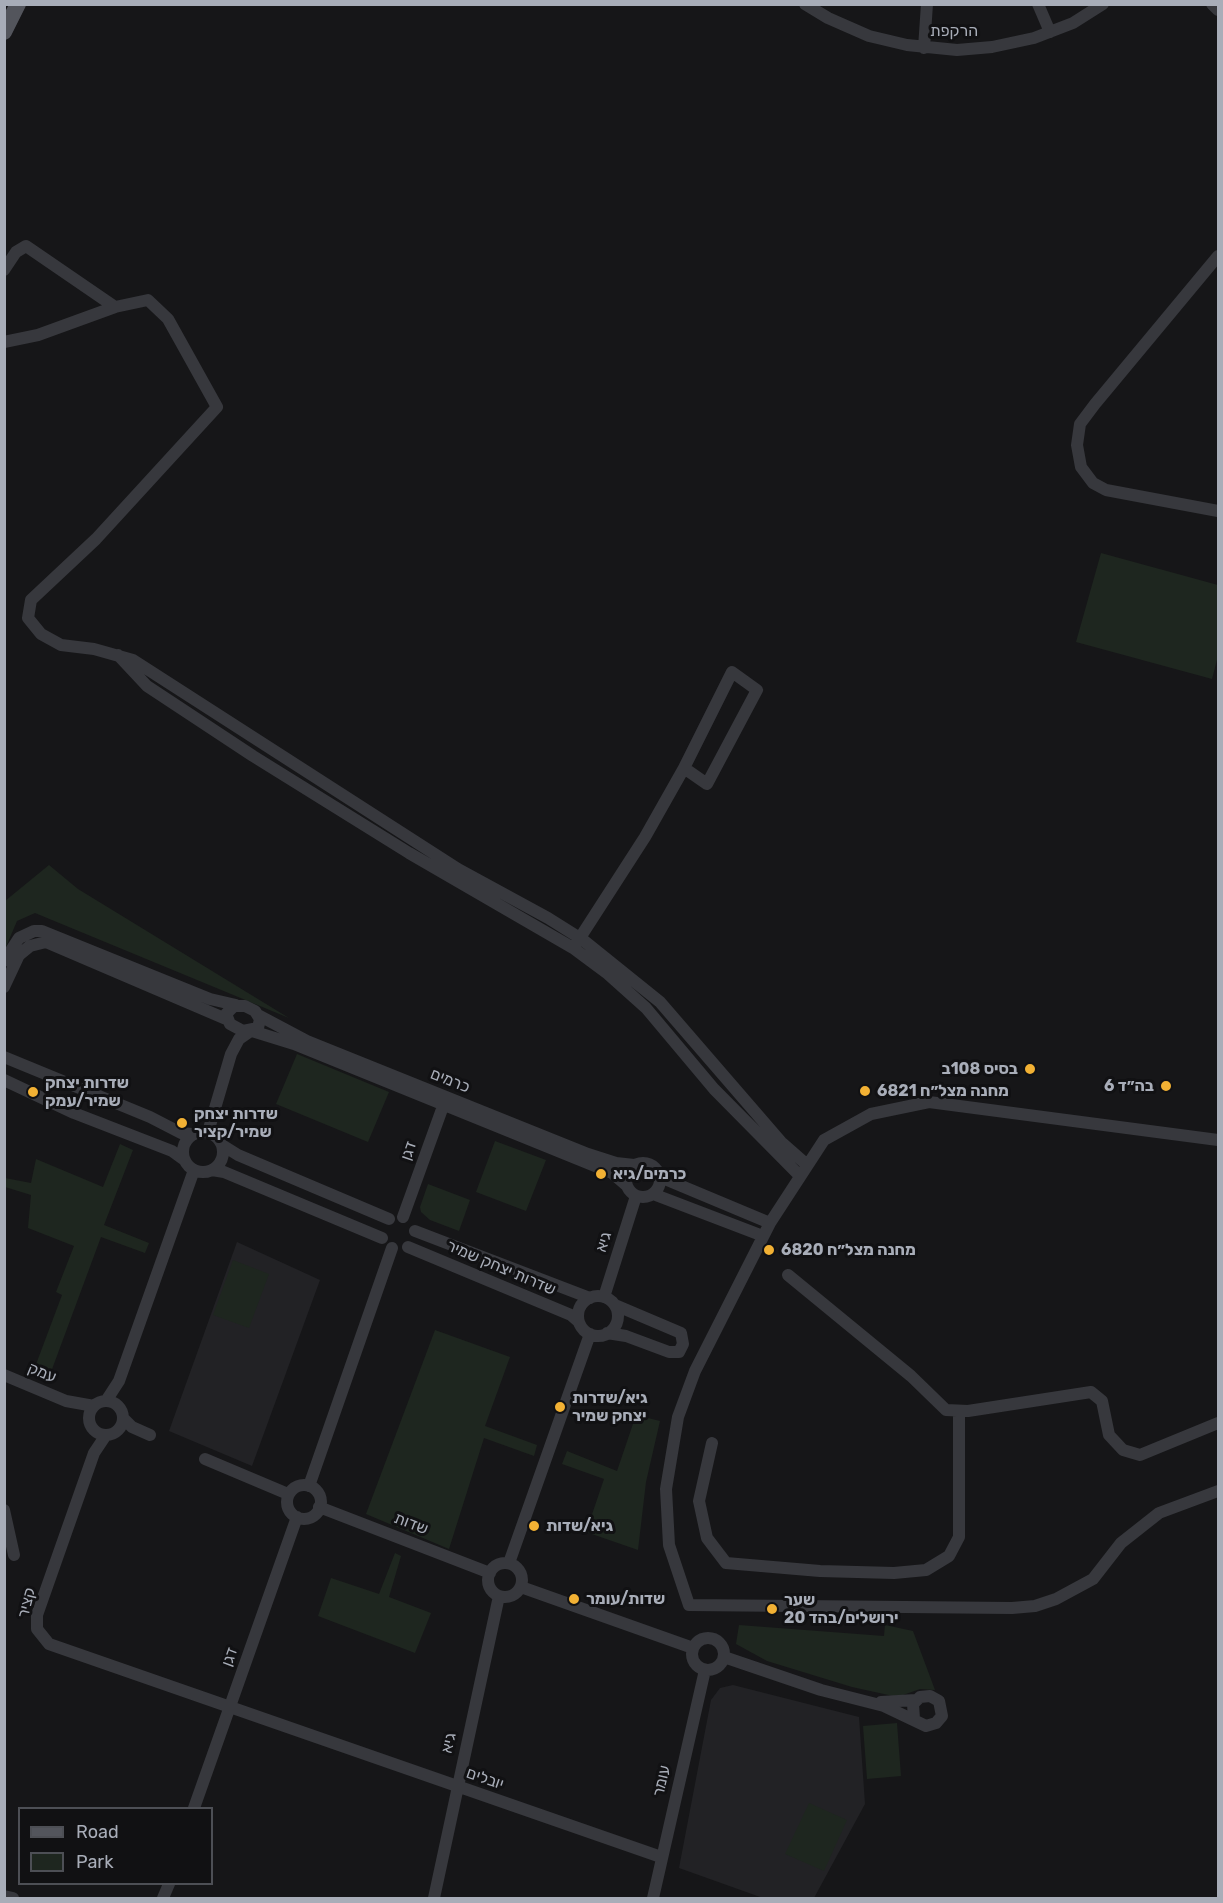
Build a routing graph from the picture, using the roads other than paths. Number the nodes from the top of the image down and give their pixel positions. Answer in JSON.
{"nodes":[{"id":1,"x":18,"y":4,"type":"edge"},
{"id":2,"x":805,"y":4,"type":"edge"},
{"id":3,"x":927,"y":4,"type":"edge"},
{"id":4,"x":1038,"y":4,"type":"edge"},
{"id":5,"x":1103,"y":4,"type":"edge"},
{"id":6,"x":1212,"y":4,"type":"edge"},
{"id":7,"x":1218,"y":10,"type":"edge"},
{"id":8,"x":1050,"y":32,"type":"junction"},
{"id":9,"x":4,"y":33,"type":"edge"},
{"id":10,"x":924,"y":48,"type":"junction"},
{"id":11,"x":1218,"y":256,"type":"edge"},
{"id":12,"x":4,"y":270,"type":"edge"},
{"id":13,"x":115,"y":307,"type":"junction"},
{"id":14,"x":4,"y":342,"type":"edge"},
{"id":15,"x":1218,"y":511,"type":"edge"},
{"id":16,"x":684,"y":768,"type":"junction"},
{"id":17,"x":576,"y":943,"type":"junction"},
{"id":18,"x":4,"y":961,"type":"edge"},
{"id":19,"x":4,"y":987,"type":"edge"},
{"id":20,"x":236,"y":1005,"type":"junction"},
{"id":21,"x":258,"y":1015,"type":"junction"},
{"id":22,"x":227,"y":1020,"type":"junction"},
{"id":23,"x":251,"y":1031,"type":"junction"},
{"id":24,"x":4,"y":1057,"type":"edge"},
{"id":25,"x":229,"y":1059,"type":"junction"},
{"id":26,"x":7,"y":1083,"type":"edge"},
{"id":27,"x":445,"y":1101,"type":"junction"},
{"id":28,"x":208,"y":1132,"type":"junction"},
{"id":29,"x":192,"y":1134,"type":"junction"},
{"id":30,"x":1218,"y":1140,"type":"edge"},
{"id":31,"x":222,"y":1145,"type":"junction"},
{"id":32,"x":183,"y":1159,"type":"junction"},
{"id":33,"x":806,"y":1164,"type":"junction"},
{"id":34,"x":634,"y":1165,"type":"junction"},
{"id":35,"x":194,"y":1170,"type":"junction"},
{"id":36,"x":212,"y":1170,"type":"junction"},
{"id":37,"x":799,"y":1175,"type":"junction"},
{"id":38,"x":660,"y":1177,"type":"junction"},
{"id":39,"x":626,"y":1185,"type":"junction"},
{"id":40,"x":653,"y":1194,"type":"junction"},
{"id":41,"x":636,"y":1196,"type":"junction"},
{"id":42,"x":403,"y":1216,"type":"junction"},
{"id":43,"x":389,"y":1219,"type":"junction"},
{"id":44,"x":770,"y":1222,"type":"junction"},
{"id":45,"x":415,"y":1231,"type":"junction"},
{"id":46,"x":763,"y":1236,"type":"junction"},
{"id":47,"x":382,"y":1238,"type":"junction"},
{"id":48,"x":408,"y":1247,"type":"junction"},
{"id":49,"x":392,"y":1248,"type":"junction"},
{"id":50,"x":788,"y":1275,"type":"dead end"},
{"id":51,"x":604,"y":1297,"type":"junction"},
{"id":52,"x":590,"y":1298,"type":"junction"},
{"id":53,"x":615,"y":1305,"type":"junction"},
{"id":54,"x":579,"y":1322,"type":"junction"},
{"id":55,"x":590,"y":1334,"type":"junction"},
{"id":56,"x":607,"y":1334,"type":"junction"},
{"id":57,"x":4,"y":1375,"type":"edge"},
{"id":58,"x":112,"y":1403,"type":"junction"},
{"id":59,"x":959,"y":1411,"type":"junction"},
{"id":60,"x":92,"y":1412,"type":"junction"},
{"id":61,"x":1218,"y":1423,"type":"edge"},
{"id":62,"x":120,"y":1424,"type":"junction"},
{"id":63,"x":100,"y":1432,"type":"junction"},
{"id":64,"x":145,"y":1433,"type":"dead end"},
{"id":65,"x":712,"y":1443,"type":"dead end"},
{"id":66,"x":205,"y":1459,"type":"dead end"},
{"id":67,"x":309,"y":1486,"type":"junction"},
{"id":68,"x":1218,"y":1491,"type":"edge"},
{"id":69,"x":288,"y":1494,"type":"junction"},
{"id":70,"x":320,"y":1507,"type":"junction"},
{"id":71,"x":4,"y":1510,"type":"edge"},
{"id":72,"x":297,"y":1517,"type":"junction"},
{"id":73,"x":14,"y":1555,"type":"dead end"},
{"id":74,"x":509,"y":1563,"type":"junction"},
{"id":75,"x":490,"y":1574,"type":"junction"},
{"id":76,"x":521,"y":1587,"type":"junction"},
{"id":77,"x":499,"y":1596,"type":"junction"},
{"id":78,"x":693,"y":1648,"type":"junction"},
{"id":79,"x":724,"y":1657,"type":"junction"},
{"id":80,"x":705,"y":1670,"type":"junction"},
{"id":81,"x":916,"y":1700,"type":"junction"},
{"id":82,"x":868,"y":1701,"type":"junction"},
{"id":83,"x":229,"y":1708,"type":"junction"},
{"id":84,"x":914,"y":1719,"type":"junction"},
{"id":85,"x":456,"y":1786,"type":"junction"},
{"id":86,"x":195,"y":1807,"type":"edge"},
{"id":87,"x":662,"y":1857,"type":"junction"},
{"id":88,"x":4,"y":1896,"type":"edge"},
{"id":89,"x":13,"y":1899,"type":"edge"},
{"id":90,"x":434,"y":1899,"type":"edge"},
{"id":91,"x":653,"y":1899,"type":"edge"}],
"edges":[{"from":1,"to":9,"type":"main road"},
{"from":2,"to":10,"type":"street","name":"הרקפת"},
{"from":3,"to":10,"type":"street"},
{"from":4,"to":8,"type":"street"},
{"from":5,"to":8,"type":"street","name":"הרקפת"},
{"from":6,"to":7,"type":"street"},
{"from":8,"to":10,"type":"street","name":"הרקפת"},
{"from":11,"to":15,"type":"street"},
{"from":12,"to":13,"type":"street"},
{"from":13,"to":14,"type":"street"},
{"from":13,"to":17,"type":"street"},
{"from":16,"to":16,"type":"street"},
{"from":16,"to":17,"type":"street"},
{"from":17,"to":33,"type":"street"},
{"from":17,"to":37,"type":"street"},
{"from":18,"to":20,"type":"street"},
{"from":19,"to":22,"type":"street"},
{"from":20,"to":21,"type":"street"},
{"from":20,"to":22,"type":"street"},
{"from":21,"to":23,"type":"street"},
{"from":21,"to":27,"type":"street","name":"כרמים"},
{"from":22,"to":23,"type":"street"},
{"from":22,"to":25,"type":"street"},
{"from":23,"to":25,"type":"street"},
{"from":23,"to":27,"type":"street","name":"כרמים"},
{"from":24,"to":29,"type":"street"},
{"from":25,"to":28,"type":"street"},
{"from":26,"to":32,"type":"street"},
{"from":27,"to":34,"type":"street","name":"כרמים"},
{"from":27,"to":39,"type":"street","name":"כרמים"},
{"from":27,"to":42,"type":"street","name":"דגן"},
{"from":28,"to":29,"type":"street"},
{"from":28,"to":31,"type":"street"},
{"from":29,"to":32,"type":"street"},
{"from":30,"to":33,"type":"street"},
{"from":31,"to":36,"type":"street"},
{"from":31,"to":43,"type":"street"},
{"from":32,"to":35,"type":"street"},
{"from":33,"to":37,"type":"street"},
{"from":34,"to":38,"type":"street"},
{"from":34,"to":39,"type":"street"},
{"from":35,"to":36,"type":"street"},
{"from":35,"to":58,"type":"street"},
{"from":36,"to":47,"type":"street"},
{"from":37,"to":44,"type":"street"},
{"from":38,"to":40,"type":"street"},
{"from":38,"to":44,"type":"street"},
{"from":39,"to":41,"type":"street"},
{"from":40,"to":41,"type":"street"},
{"from":40,"to":46,"type":"street"},
{"from":41,"to":51,"type":"street","name":"גיא"},
{"from":42,"to":43,"type":"street"},
{"from":42,"to":45,"type":"street"},
{"from":43,"to":47,"type":"street"},
{"from":44,"to":46,"type":"street"},
{"from":45,"to":48,"type":"street"},
{"from":45,"to":52,"type":"street","name":"שדרות יצחק שמיר"},
{"from":46,"to":68,"type":"street"},
{"from":47,"to":49,"type":"street"},
{"from":48,"to":49,"type":"street"},
{"from":48,"to":54,"type":"street","name":"שדרות יצחק שמיר"},
{"from":49,"to":67,"type":"street"},
{"from":50,"to":59,"type":"street"},
{"from":51,"to":52,"type":"street"},
{"from":51,"to":53,"type":"street"},
{"from":52,"to":54,"type":"street"},
{"from":53,"to":56,"type":"street"},
{"from":53,"to":56,"type":"street"},
{"from":54,"to":55,"type":"street"},
{"from":55,"to":56,"type":"street"},
{"from":55,"to":74,"type":"street"},
{"from":57,"to":60,"type":"street","name":"עמק"},
{"from":58,"to":60,"type":"street"},
{"from":58,"to":62,"type":"street"},
{"from":59,"to":61,"type":"street"},
{"from":59,"to":65,"type":"street"},
{"from":60,"to":63,"type":"street"},
{"from":62,"to":63,"type":"street"},
{"from":62,"to":64,"type":"street"},
{"from":63,"to":83,"type":"street","name":"קציר"},
{"from":66,"to":69,"type":"street"},
{"from":67,"to":69,"type":"street"},
{"from":67,"to":70,"type":"street"},
{"from":69,"to":72,"type":"street"},
{"from":70,"to":72,"type":"street"},
{"from":70,"to":75,"type":"street","name":"שדות"},
{"from":71,"to":73,"type":"street"},
{"from":72,"to":83,"type":"street","name":"דגן"},
{"from":74,"to":75,"type":"street"},
{"from":74,"to":76,"type":"street"},
{"from":75,"to":77,"type":"street"},
{"from":76,"to":77,"type":"street"},
{"from":76,"to":78,"type":"street"},
{"from":77,"to":85,"type":"street","name":"גיא"},
{"from":78,"to":79,"type":"street"},
{"from":78,"to":80,"type":"street"},
{"from":79,"to":80,"type":"street"},
{"from":79,"to":82,"type":"street"},
{"from":80,"to":87,"type":"street","name":"עומר"},
{"from":81,"to":82,"type":"street"},
{"from":81,"to":84,"type":"street"},
{"from":81,"to":84,"type":"street"},
{"from":82,"to":84,"type":"street"},
{"from":83,"to":85,"type":"street","name":"יובלים"},
{"from":83,"to":86,"type":"street","name":"דגן"},
{"from":85,"to":87,"type":"street","name":"יובלים"},
{"from":85,"to":90,"type":"street","name":"גיא"},
{"from":87,"to":91,"type":"street","name":"עומר"},
{"from":88,"to":89,"type":"street"}]}
